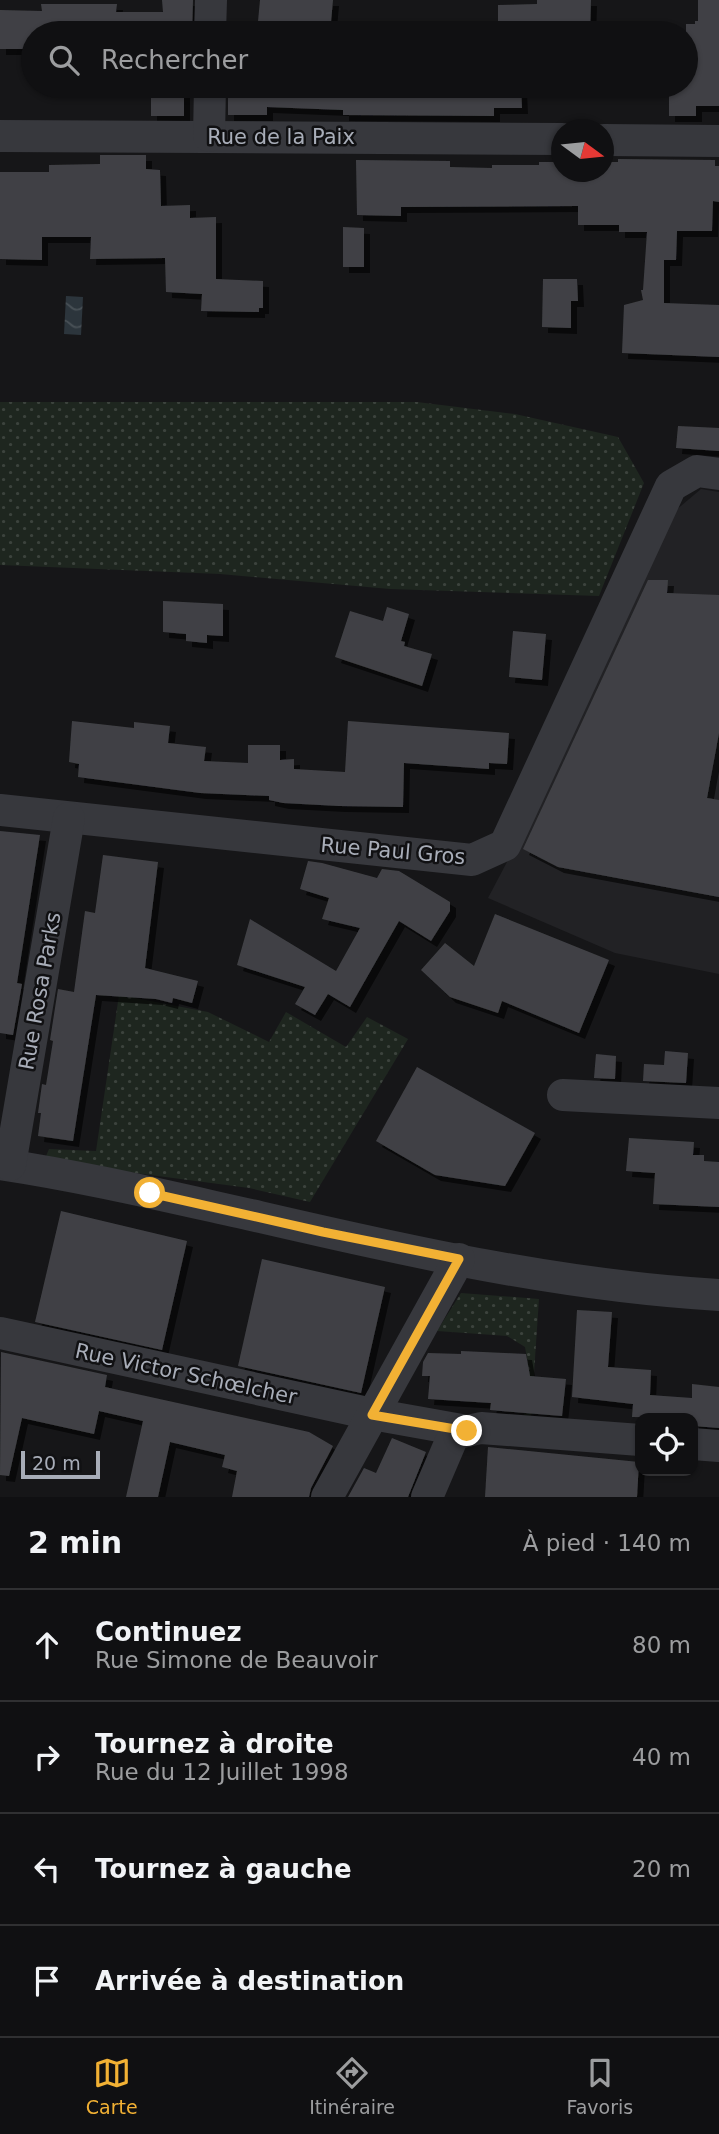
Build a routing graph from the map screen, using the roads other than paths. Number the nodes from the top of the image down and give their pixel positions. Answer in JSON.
{"nodes":[{"id":1,"x":211,"y":0,"type":"edge"},
{"id":2,"x":210,"y":21,"type":"edge"},
{"id":3,"x":210,"y":98,"type":"edge"},
{"id":4,"x":0,"y":136,"type":"edge"},
{"id":5,"x":209,"y":136,"type":"junction"},
{"id":6,"x":551,"y":139,"type":"edge"},
{"id":7,"x":614,"y":140,"type":"edge"},
{"id":8,"x":719,"y":141,"type":"edge"},
{"id":9,"x":719,"y":474,"type":"edge"},
{"id":10,"x":0,"y":810,"type":"edge"},
{"id":11,"x":69,"y":818,"type":"junction"},
{"id":12,"x":563,"y":1095,"type":"dead end"},
{"id":13,"x":719,"y":1103,"type":"edge"},
{"id":14,"x":5,"y":1165,"type":"edge"},
{"id":15,"x":459,"y":1259,"type":"junction"},
{"id":16,"x":719,"y":1295,"type":"edge"},
{"id":17,"x":0,"y":1333,"type":"edge"},
{"id":18,"x":372,"y":1415,"type":"junction"},
{"id":19,"x":467,"y":1431,"type":"junction"},
{"id":20,"x":635,"y":1440,"type":"edge"},
{"id":21,"x":698,"y":1444,"type":"edge"},
{"id":22,"x":719,"y":1446,"type":"edge"},
{"id":23,"x":327,"y":1497,"type":"edge"},
{"id":24,"x":426,"y":1497,"type":"edge"}],
"edges":[{"from":1,"to":2,"type":"street"},
{"from":3,"to":5,"type":"street"},
{"from":4,"to":5,"type":"street","name":"Rue de la Paix"},
{"from":5,"to":6,"type":"street","name":"Rue de la Paix"},
{"from":7,"to":8,"type":"street"},
{"from":9,"to":11,"type":"street","name":"Rue Paul Gros"},
{"from":10,"to":11,"type":"street","name":"Rue Paul Gros"},
{"from":11,"to":14,"type":"street","name":"Rue Rosa Parks"},
{"from":12,"to":13,"type":"street"},
{"from":14,"to":15,"type":"street"},
{"from":15,"to":16,"type":"street"},
{"from":15,"to":18,"type":"street"},
{"from":17,"to":18,"type":"street","name":"Rue Victor Schœlcher"},
{"from":18,"to":19,"type":"street","name":"Rue Victor Schœlcher"},
{"from":18,"to":23,"type":"street"},
{"from":19,"to":20,"type":"street","name":"Rue Victor Schœlcher"},
{"from":19,"to":24,"type":"street"},
{"from":21,"to":22,"type":"street"}]}
